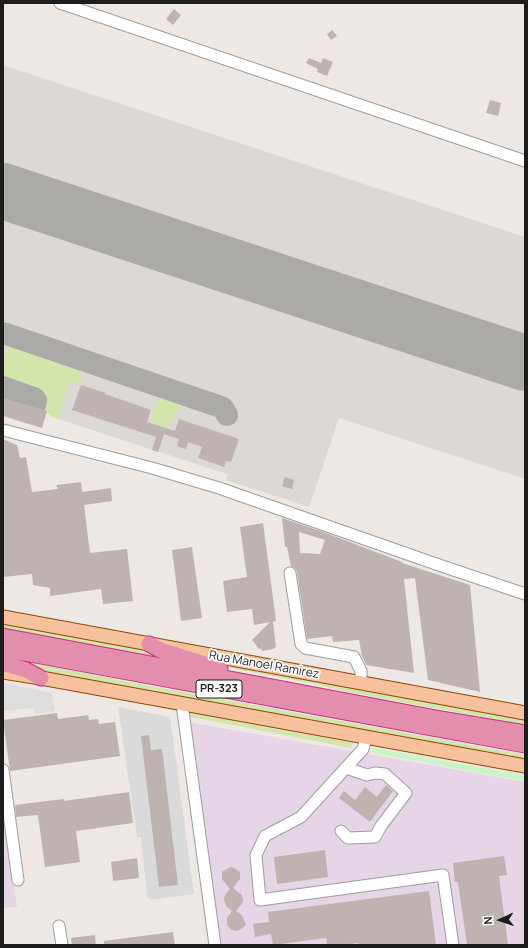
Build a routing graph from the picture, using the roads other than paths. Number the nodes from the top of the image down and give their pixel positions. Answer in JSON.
{"nodes":[{"id":1,"x":60,"y":3,"type":"edge"},
{"id":2,"x":525,"y":161,"type":"edge"},
{"id":3,"x":3,"y":430,"type":"edge"},
{"id":4,"x":290,"y":572,"type":"dead end"},
{"id":5,"x":525,"y":594,"type":"edge"},
{"id":6,"x":3,"y":617,"type":"edge"},
{"id":7,"x":3,"y":636,"type":"edge"},
{"id":8,"x":149,"y":644,"type":"junction"},
{"id":9,"x":3,"y":649,"type":"edge"},
{"id":10,"x":3,"y":663,"type":"edge"},
{"id":11,"x":3,"y":672,"type":"edge"},
{"id":12,"x":41,"y":678,"type":"junction"},
{"id":13,"x":361,"y":682,"type":"junction"},
{"id":14,"x":345,"y":700,"type":"junction"},
{"id":15,"x":182,"y":704,"type":"junction"},
{"id":16,"x":525,"y":713,"type":"edge"},
{"id":17,"x":525,"y":733,"type":"edge"},
{"id":18,"x":366,"y":738,"type":"junction"},
{"id":19,"x":525,"y":746,"type":"edge"},
{"id":20,"x":525,"y":766,"type":"edge"},
{"id":21,"x":346,"y":768,"type":"junction"},
{"id":22,"x":3,"y":770,"type":"edge"},
{"id":23,"x":341,"y":831,"type":"dead end"},
{"id":24,"x":18,"y":880,"type":"dead end"},
{"id":25,"x":59,"y":926,"type":"dead end"},
{"id":26,"x":62,"y":945,"type":"edge"},
{"id":27,"x":215,"y":945,"type":"edge"},
{"id":28,"x":453,"y":945,"type":"edge"}],
"edges":[{"from":1,"to":2,"type":"street"},
{"from":3,"to":5,"type":"street"},
{"from":4,"to":13,"type":"street"},
{"from":6,"to":8,"type":"main road","name":"Rua Manoel Ramirez"},
{"from":7,"to":14,"type":"highway","number":"PR-323"},
{"from":8,"to":13,"type":"main road","name":"Rua Manoel Ramirez"},
{"from":8,"to":14,"type":"highway"},
{"from":9,"to":19,"type":"highway","number":"PR-323"},
{"from":10,"to":12,"type":"highway"},
{"from":11,"to":12,"type":"main road"},
{"from":12,"to":15,"type":"main road"},
{"from":13,"to":16,"type":"main road","name":"Rua Manoel Ramirez"},
{"from":14,"to":17,"type":"highway","number":"PR-323"},
{"from":15,"to":18,"type":"main road"},
{"from":15,"to":27,"type":"street"},
{"from":18,"to":20,"type":"main road"},
{"from":18,"to":21,"type":"street"},
{"from":21,"to":23,"type":"street"},
{"from":21,"to":28,"type":"street"},
{"from":22,"to":24,"type":"street"},
{"from":25,"to":26,"type":"street"}]}
